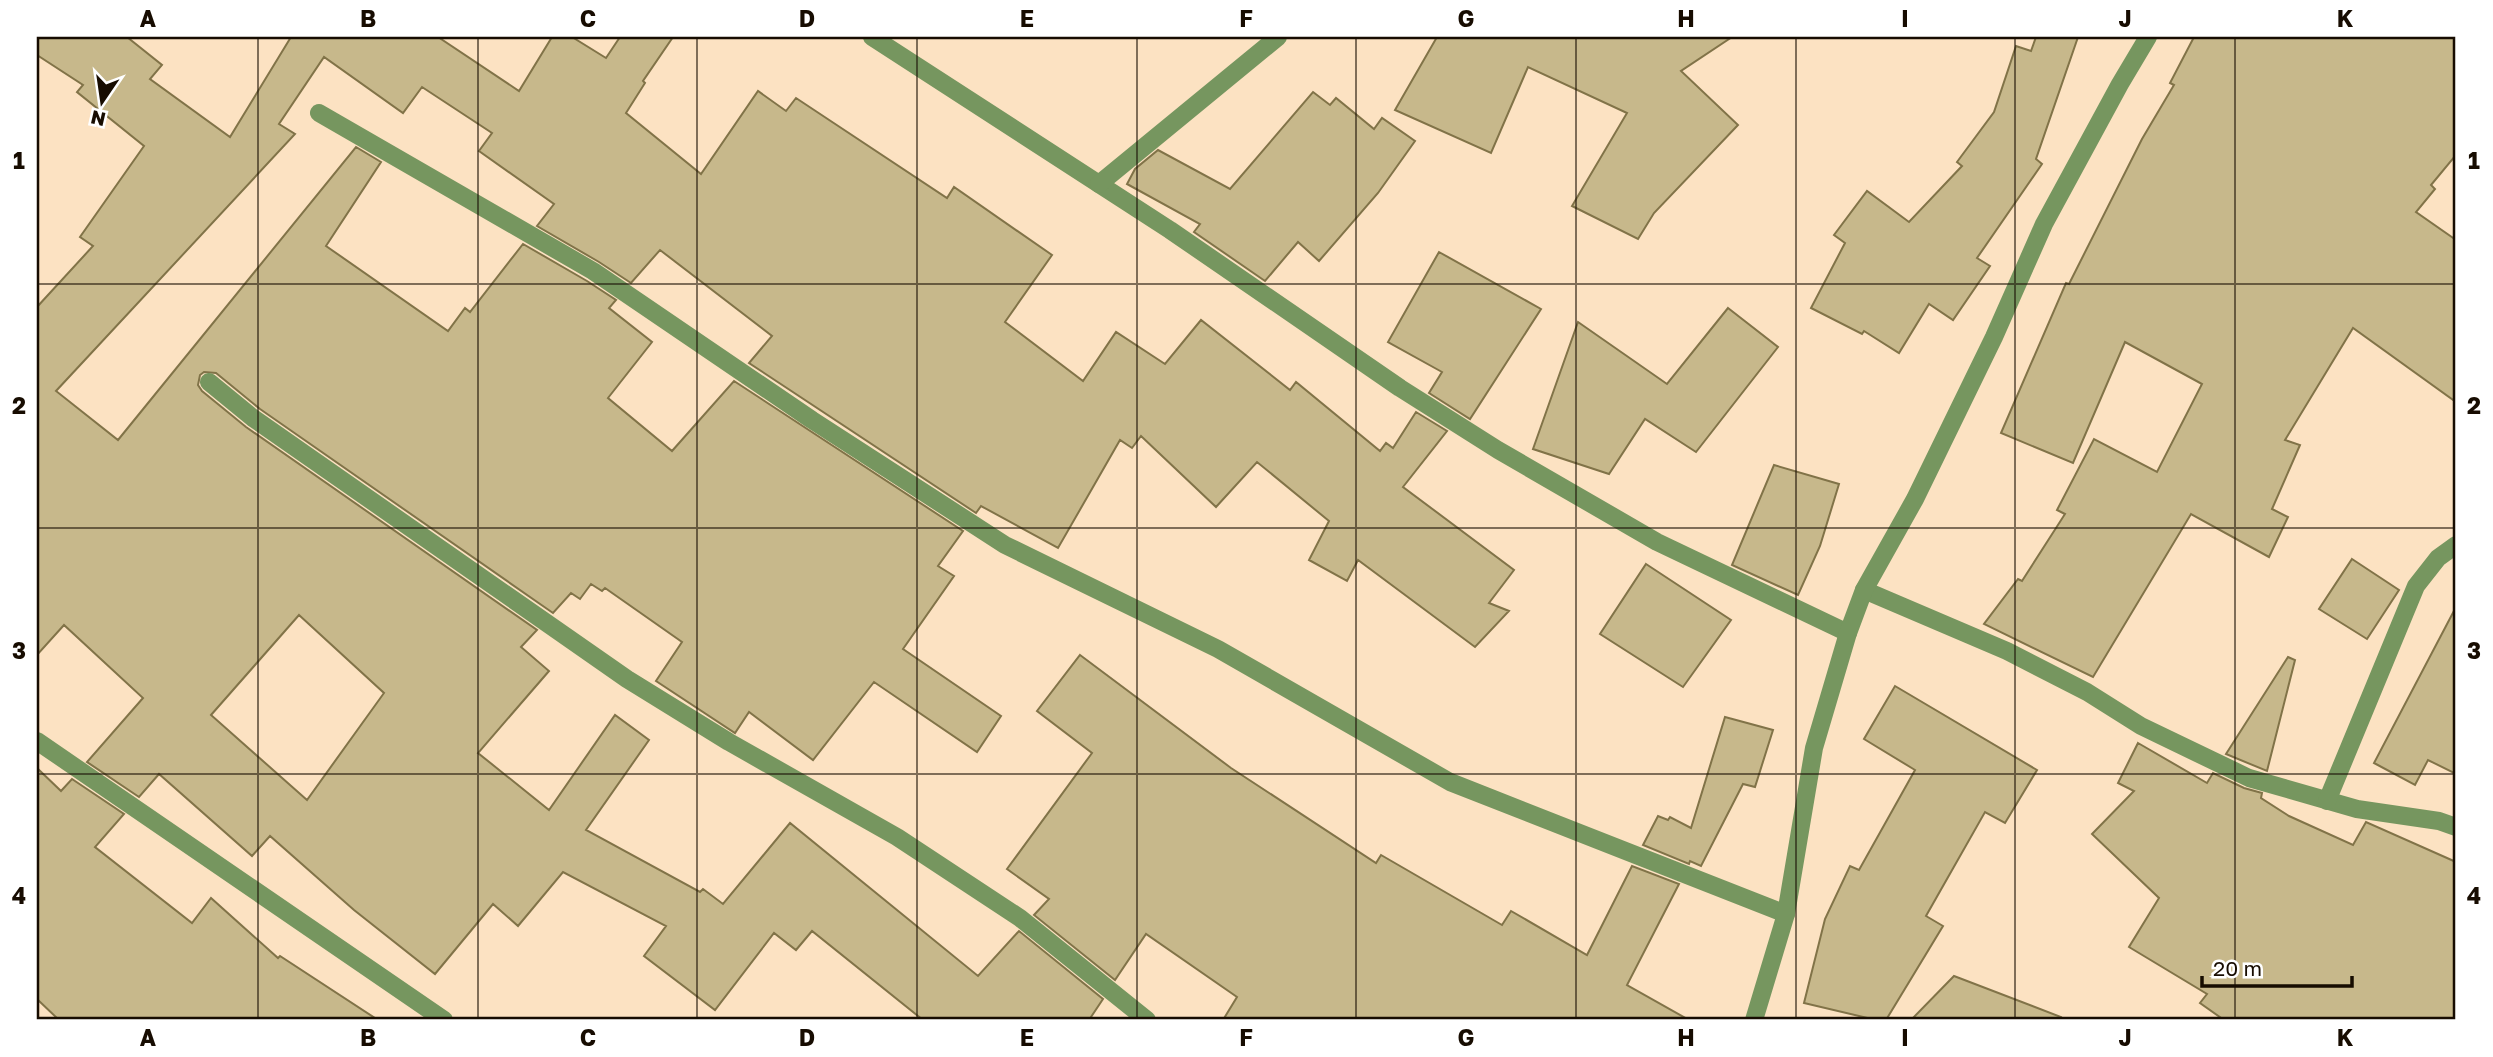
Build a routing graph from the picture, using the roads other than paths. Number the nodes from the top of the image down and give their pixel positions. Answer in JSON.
{"nodes":[{"id":1,"x":872,"y":37,"type":"edge"},
{"id":2,"x":1278,"y":37,"type":"edge"},
{"id":3,"x":2148,"y":37,"type":"edge"},
{"id":4,"x":319,"y":113,"type":"dead end"},
{"id":5,"x":1099,"y":184,"type":"junction"},
{"id":6,"x":209,"y":382,"type":"dead end"},
{"id":7,"x":2456,"y":545,"type":"edge"},
{"id":8,"x":1864,"y":590,"type":"junction"},
{"id":9,"x":1848,"y":632,"type":"junction"},
{"id":10,"x":37,"y":741,"type":"edge"},
{"id":11,"x":2327,"y":801,"type":"junction"},
{"id":12,"x":2456,"y":827,"type":"edge"},
{"id":13,"x":1786,"y":914,"type":"junction"},
{"id":14,"x":444,"y":1020,"type":"edge"},
{"id":15,"x":1147,"y":1020,"type":"edge"},
{"id":16,"x":1754,"y":1020,"type":"edge"}],
"edges":[{"from":1,"to":5,"type":"street"},
{"from":2,"to":5,"type":"street"},
{"from":3,"to":8,"type":"street"},
{"from":4,"to":13,"type":"street"},
{"from":5,"to":9,"type":"street"},
{"from":6,"to":15,"type":"street"},
{"from":7,"to":11,"type":"street"},
{"from":8,"to":9,"type":"street"},
{"from":8,"to":11,"type":"street"},
{"from":9,"to":13,"type":"street"},
{"from":10,"to":14,"type":"street"},
{"from":11,"to":12,"type":"street"},
{"from":13,"to":16,"type":"street"}]}
